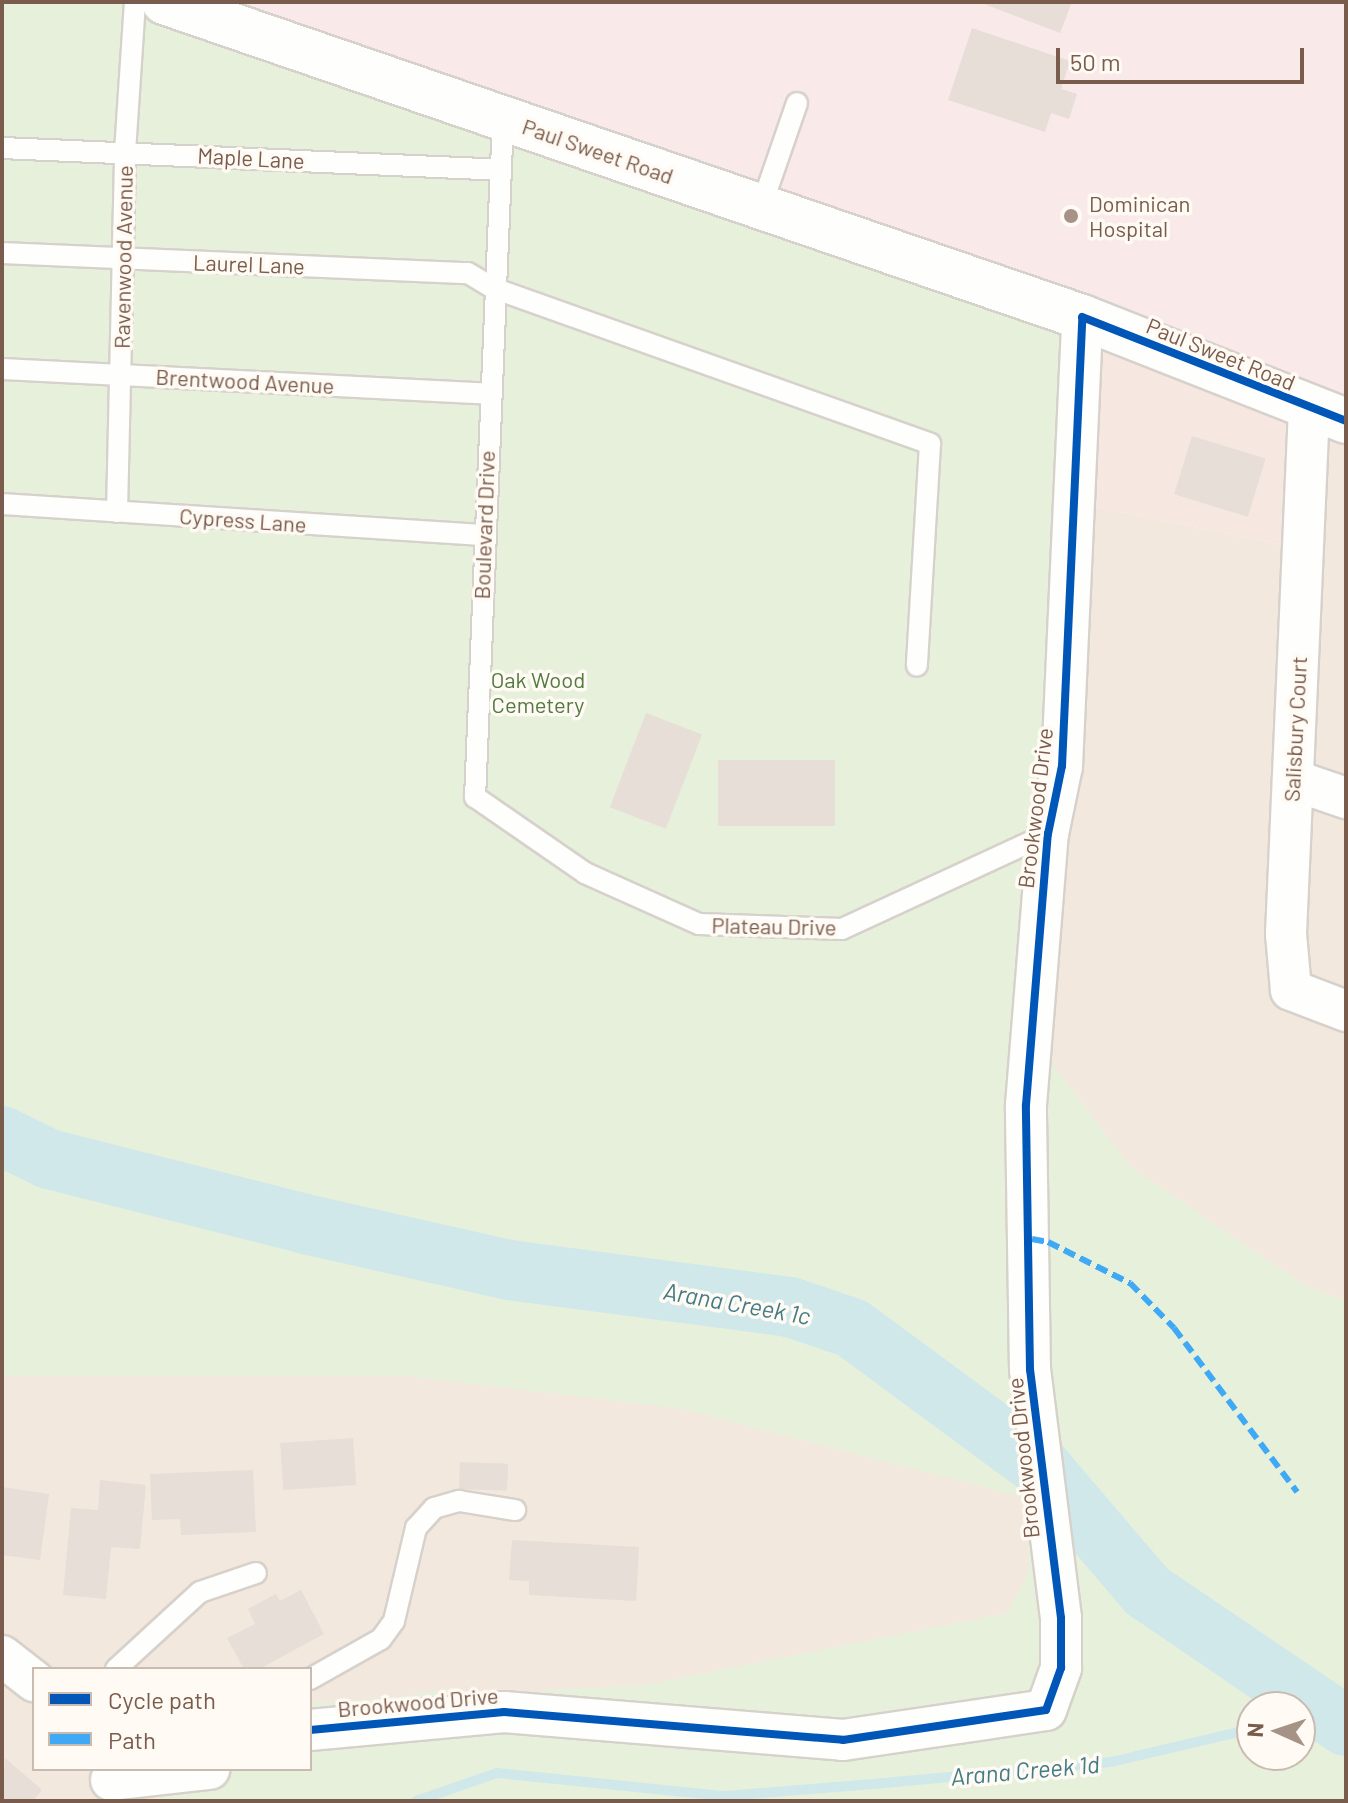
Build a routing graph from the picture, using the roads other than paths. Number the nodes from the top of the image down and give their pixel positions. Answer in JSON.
{"nodes":[{"id":1,"x":135,"y":2,"type":"edge"},
{"id":2,"x":164,"y":2,"type":"edge"},
{"id":3,"x":797,"y":103,"type":"dead end"},
{"id":4,"x":503,"y":119,"type":"junction"},
{"id":5,"x":2,"y":148,"type":"edge"},
{"id":6,"x":125,"y":152,"type":"junction"},
{"id":7,"x":500,"y":170,"type":"junction"},
{"id":8,"x":761,"y":207,"type":"junction"},
{"id":9,"x":2,"y":253,"type":"edge"},
{"id":10,"x":123,"y":259,"type":"junction"},
{"id":11,"x":493,"y":288,"type":"junction"},
{"id":12,"x":1082,"y":317,"type":"junction"},
{"id":13,"x":2,"y":369,"type":"edge"},
{"id":14,"x":121,"y":375,"type":"junction"},
{"id":15,"x":489,"y":394,"type":"junction"},
{"id":16,"x":1328,"y":415,"type":"edge"},
{"id":17,"x":2,"y":504,"type":"edge"},
{"id":18,"x":117,"y":512,"type":"junction"},
{"id":19,"x":484,"y":535,"type":"junction"},
{"id":20,"x":917,"y":666,"type":"dead end"},
{"id":21,"x":1293,"y":780,"type":"junction"},
{"id":22,"x":1346,"y":798,"type":"edge"},
{"id":23,"x":1048,"y":834,"type":"junction"},
{"id":24,"x":585,"y":873,"type":"joint"},
{"id":25,"x":1346,"y":1011,"type":"edge"},
{"id":26,"x":515,"y":1510,"type":"dead end"},
{"id":27,"x":256,"y":1573,"type":"dead end"},
{"id":28,"x":2,"y":1656,"type":"edge"},
{"id":29,"x":118,"y":1667,"type":"edge"},
{"id":30,"x":312,"y":1678,"type":"edge"},
{"id":31,"x":32,"y":1679,"type":"edge"},
{"id":32,"x":312,"y":1730,"type":"edge"},
{"id":33,"x":195,"y":1771,"type":"edge"},
{"id":34,"x":111,"y":1783,"type":"edge"}],
"edges":[{"from":1,"to":6,"type":"lane","name":"Ravenwood Avenue"},
{"from":2,"to":4,"type":"street","name":"Paul Sweet Road"},
{"from":3,"to":8,"type":"lane"},
{"from":4,"to":7,"type":"lane","name":"Boulevard Drive"},
{"from":4,"to":8,"type":"street","name":"Paul Sweet Road"},
{"from":5,"to":6,"type":"lane","name":"Maple Lane"},
{"from":6,"to":7,"type":"lane","name":"Maple Lane"},
{"from":6,"to":10,"type":"lane","name":"Ravenwood Avenue"},
{"from":7,"to":11,"type":"lane","name":"Boulevard Drive"},
{"from":8,"to":12,"type":"street","name":"Paul Sweet Road"},
{"from":9,"to":10,"type":"lane","name":"Laurel Lane"},
{"from":10,"to":11,"type":"lane","name":"Laurel Lane"},
{"from":10,"to":14,"type":"lane","name":"Ravenwood Avenue"},
{"from":11,"to":15,"type":"lane","name":"Boulevard Drive"},
{"from":11,"to":20,"type":"lane","name":"Laurel Lane"},
{"from":12,"to":16,"type":"street","name":"Paul Sweet Road"},
{"from":12,"to":23,"type":"street","name":"Brookwood Drive"},
{"from":13,"to":14,"type":"lane","name":"Brentwood Avenue"},
{"from":14,"to":15,"type":"lane","name":"Brentwood Avenue"},
{"from":14,"to":18,"type":"lane","name":"Ravenwood Avenue"},
{"from":15,"to":19,"type":"lane","name":"Boulevard Drive"},
{"from":16,"to":21,"type":"street","name":"Salisbury Court"},
{"from":17,"to":18,"type":"lane","name":"Cypress Lane"},
{"from":18,"to":19,"type":"lane","name":"Cypress Lane"},
{"from":19,"to":24,"type":"lane","name":"Boulevard Drive"},
{"from":21,"to":22,"type":"street"},
{"from":21,"to":25,"type":"street","name":"Salisbury Court"},
{"from":23,"to":24,"type":"lane","name":"Plateau Drive"},
{"from":23,"to":32,"type":"street","name":"Brookwood Drive"},
{"from":26,"to":30,"type":"lane"},
{"from":27,"to":29,"type":"lane"},
{"from":28,"to":31,"type":"street"},
{"from":33,"to":34,"type":"street"}]}
